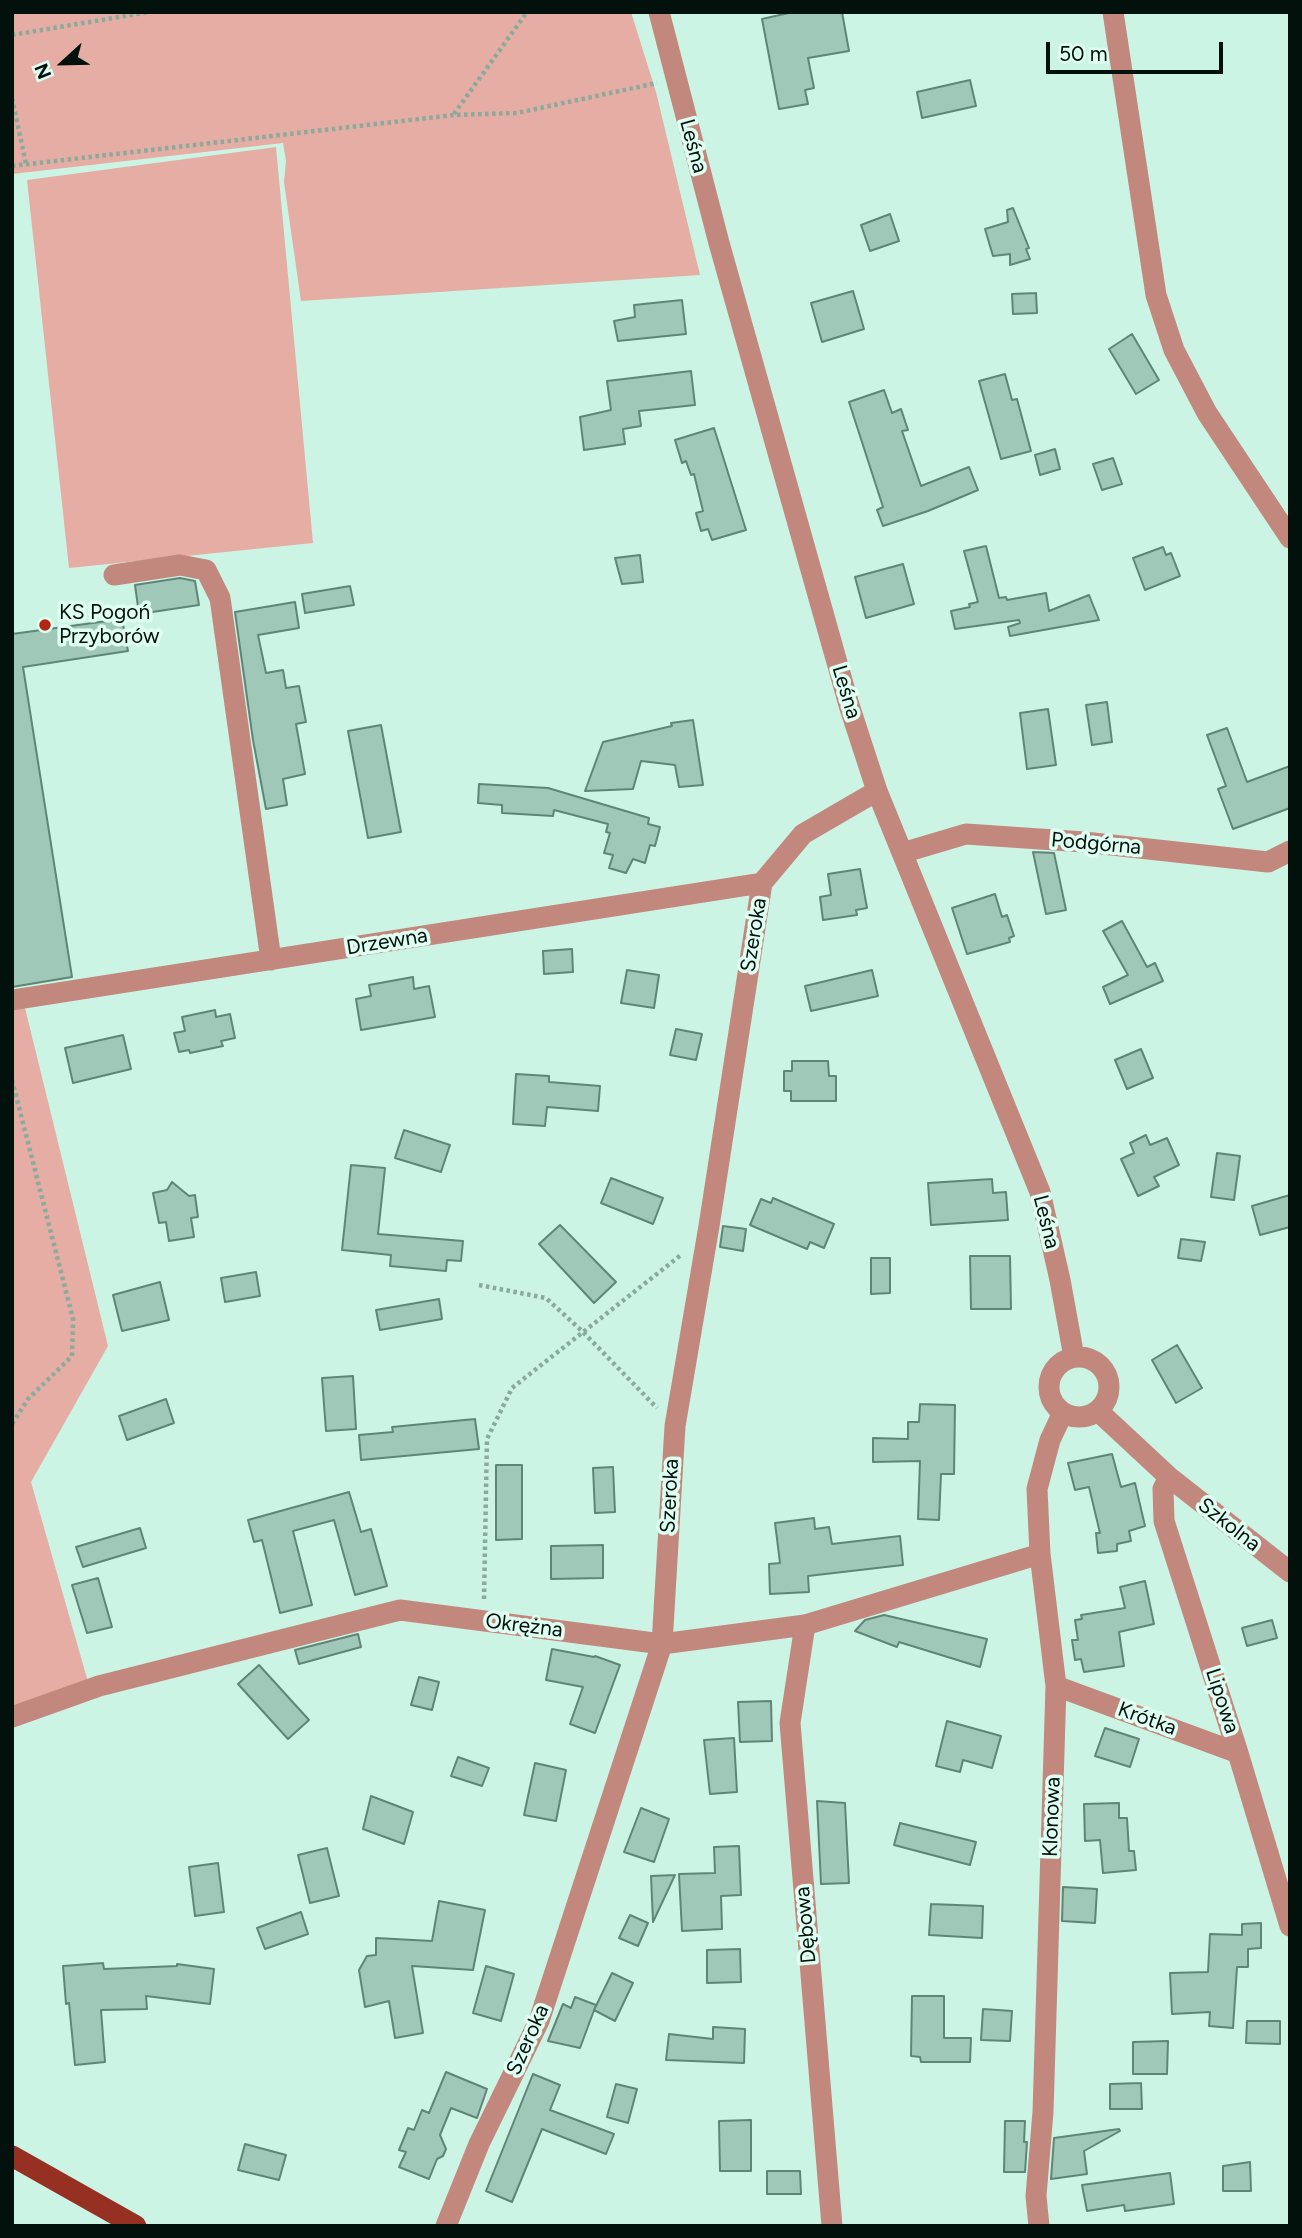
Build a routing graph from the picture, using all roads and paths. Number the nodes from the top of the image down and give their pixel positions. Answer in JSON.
{"nodes":[{"id":1,"x":149,"y":12,"type":"edge"},
{"id":2,"x":527,"y":12,"type":"edge"},
{"id":3,"x":659,"y":12,"type":"edge"},
{"id":4,"x":1113,"y":12,"type":"edge"},
{"id":5,"x":111,"y":15,"type":"edge"},
{"id":6,"x":12,"y":35,"type":"edge"},
{"id":7,"x":675,"y":80,"type":"junction"},
{"id":8,"x":12,"y":98,"type":"edge"},
{"id":9,"x":454,"y":115,"type":"junction"},
{"id":10,"x":26,"y":164,"type":"junction"},
{"id":11,"x":12,"y":166,"type":"edge"},
{"id":12,"x":1290,"y":538,"type":"edge"},
{"id":13,"x":114,"y":575,"type":"dead end"},
{"id":14,"x":877,"y":791,"type":"junction"},
{"id":15,"x":1290,"y":851,"type":"edge"},
{"id":16,"x":902,"y":853,"type":"junction"},
{"id":17,"x":762,"y":883,"type":"junction"},
{"id":18,"x":271,"y":960,"type":"junction"},
{"id":19,"x":12,"y":1000,"type":"edge"},
{"id":20,"x":12,"y":1080,"type":"edge"},
{"id":21,"x":709,"y":1226,"type":"junction"},
{"id":22,"x":479,"y":1285,"type":"dead end"},
{"id":23,"x":583,"y":1332,"type":"junction"},
{"id":24,"x":1074,"y":1357,"type":"junction"},
{"id":25,"x":1098,"y":1411,"type":"junction"},
{"id":26,"x":1064,"y":1414,"type":"junction"},
{"id":27,"x":12,"y":1424,"type":"edge"},
{"id":28,"x":675,"y":1426,"type":"junction"},
{"id":29,"x":1169,"y":1477,"type":"junction"},
{"id":30,"x":1040,"y":1554,"type":"junction"},
{"id":31,"x":1290,"y":1572,"type":"edge"},
{"id":32,"x":484,"y":1621,"type":"junction"},
{"id":33,"x":805,"y":1625,"type":"junction"},
{"id":34,"x":662,"y":1644,"type":"junction"},
{"id":35,"x":1056,"y":1686,"type":"junction"},
{"id":36,"x":12,"y":1717,"type":"edge"},
{"id":37,"x":1238,"y":1753,"type":"junction"},
{"id":38,"x":1290,"y":1926,"type":"edge"},
{"id":39,"x":12,"y":2156,"type":"edge"},
{"id":40,"x":136,"y":2226,"type":"edge"},
{"id":41,"x":446,"y":2226,"type":"edge"},
{"id":42,"x":832,"y":2226,"type":"edge"},
{"id":43,"x":1040,"y":2226,"type":"edge"}],
"edges":[{"from":1,"to":5,"type":"path"},
{"from":2,"to":9,"type":"path"},
{"from":3,"to":7,"type":"street","name":"Leśna"},
{"from":4,"to":12,"type":"street"},
{"from":5,"to":6,"type":"path"},
{"from":7,"to":9,"type":"path"},
{"from":7,"to":14,"type":"street","name":"Leśna"},
{"from":8,"to":10,"type":"path"},
{"from":9,"to":10,"type":"path"},
{"from":10,"to":11,"type":"path"},
{"from":13,"to":18,"type":"street"},
{"from":14,"to":16,"type":"street","name":"Leśna"},
{"from":14,"to":17,"type":"street","name":"Szeroka"},
{"from":15,"to":16,"type":"street","name":"Podgórna"},
{"from":16,"to":24,"type":"street","name":"Leśna"},
{"from":17,"to":18,"type":"street","name":"Drzewna"},
{"from":17,"to":21,"type":"street","name":"Szeroka"},
{"from":18,"to":19,"type":"street","name":"Drzewna"},
{"from":20,"to":27,"type":"path"},
{"from":21,"to":23,"type":"path"},
{"from":21,"to":28,"type":"street","name":"Szeroka"},
{"from":22,"to":23,"type":"path"},
{"from":23,"to":28,"type":"path"},
{"from":23,"to":32,"type":"path"},
{"from":24,"to":25,"type":"street"},
{"from":24,"to":26,"type":"street"},
{"from":25,"to":26,"type":"street"},
{"from":25,"to":29,"type":"street"},
{"from":26,"to":30,"type":"street","name":"Klonowa"},
{"from":28,"to":34,"type":"street","name":"Szeroka"},
{"from":29,"to":31,"type":"street","name":"Szkolna"},
{"from":29,"to":37,"type":"street","name":"Lipowa"},
{"from":30,"to":33,"type":"street","name":"Okrężna"},
{"from":30,"to":35,"type":"street","name":"Klonowa"},
{"from":32,"to":34,"type":"street","name":"Okrężna"},
{"from":32,"to":36,"type":"street","name":"Okrężna"},
{"from":33,"to":34,"type":"street","name":"Okrężna"},
{"from":33,"to":42,"type":"street","name":"Dębowa"},
{"from":34,"to":41,"type":"street","name":"Szeroka"},
{"from":35,"to":37,"type":"street","name":"Krótka"},
{"from":35,"to":43,"type":"street","name":"Klonowa"},
{"from":37,"to":38,"type":"street","name":"Lipowa"},
{"from":39,"to":40,"type":"main road"}]}
